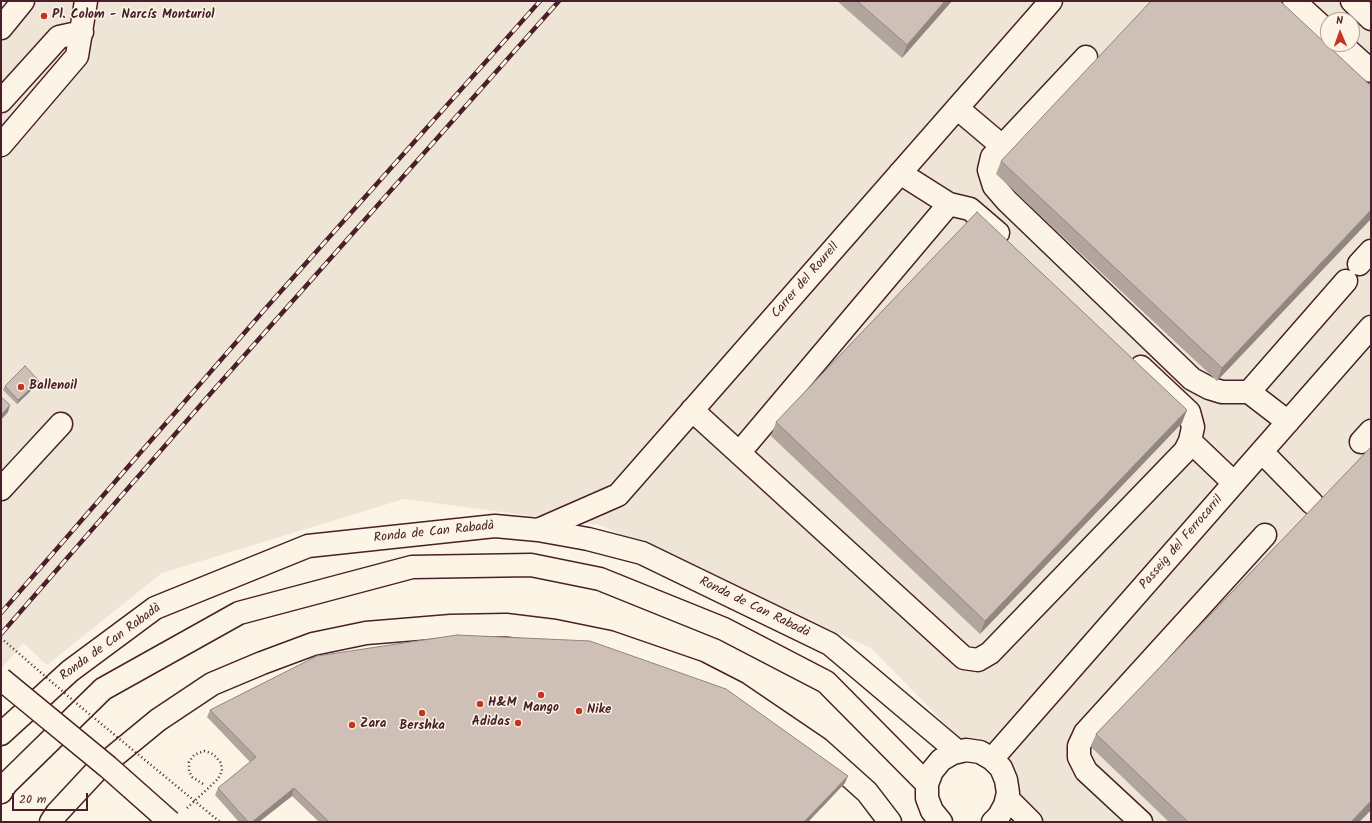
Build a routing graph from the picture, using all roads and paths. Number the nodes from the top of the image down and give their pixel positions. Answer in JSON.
{"nodes":[{"id":1,"x":24,"y":1,"type":"edge"},
{"id":2,"x":86,"y":1,"type":"edge"},
{"id":3,"x":1051,"y":1,"type":"edge"},
{"id":4,"x":1294,"y":1,"type":"edge"},
{"id":5,"x":1352,"y":1,"type":"edge"},
{"id":6,"x":1371,"y":19,"type":"edge"},
{"id":7,"x":1320,"y":25,"type":"edge"},
{"id":8,"x":1,"y":28,"type":"edge"},
{"id":9,"x":82,"y":32,"type":"junction"},
{"id":10,"x":1350,"y":52,"type":"edge"},
{"id":11,"x":1086,"y":57,"type":"dead end"},
{"id":12,"x":1371,"y":71,"type":"edge"},
{"id":13,"x":1,"y":101,"type":"edge"},
{"id":14,"x":957,"y":108,"type":"junction"},
{"id":15,"x":1,"y":144,"type":"edge"},
{"id":16,"x":1002,"y":146,"type":"junction"},
{"id":17,"x":900,"y":172,"type":"junction"},
{"id":18,"x":949,"y":204,"type":"junction"},
{"id":19,"x":1010,"y":244,"type":"edge"},
{"id":20,"x":1346,"y":281,"type":"dead end"},
{"id":21,"x":1371,"y":328,"type":"edge"},
{"id":22,"x":1126,"y":353,"type":"edge"},
{"id":23,"x":1249,"y":392,"type":"junction"},
{"id":24,"x":692,"y":410,"type":"junction"},
{"id":25,"x":1288,"y":422,"type":"junction"},
{"id":26,"x":61,"y":424,"type":"dead end"},
{"id":27,"x":1190,"y":441,"type":"junction"},
{"id":28,"x":1262,"y":452,"type":"junction"},
{"id":29,"x":739,"y":453,"type":"junction"},
{"id":30,"x":1234,"y":483,"type":"junction"},
{"id":31,"x":1,"y":489,"type":"edge"},
{"id":32,"x":1312,"y":503,"type":"dead end"},
{"id":33,"x":538,"y":530,"type":"junction"},
{"id":34,"x":1265,"y":535,"type":"dead end"},
{"id":35,"x":1,"y":638,"type":"edge"},
{"id":36,"x":1,"y":678,"type":"edge"},
{"id":37,"x":1,"y":734,"type":"edge"},
{"id":38,"x":958,"y":752,"type":"junction"},
{"id":39,"x":992,"y":759,"type":"junction"},
{"id":40,"x":203,"y":784,"type":"dead end"},
{"id":41,"x":927,"y":784,"type":"junction"},
{"id":42,"x":1,"y":792,"type":"edge"},
{"id":43,"x":1007,"y":798,"type":"junction"},
{"id":44,"x":177,"y":817,"type":"edge"},
{"id":45,"x":934,"y":820,"type":"edge"},
{"id":46,"x":51,"y":822,"type":"edge"},
{"id":47,"x":220,"y":822,"type":"edge"},
{"id":48,"x":890,"y":822,"type":"edge"},
{"id":49,"x":993,"y":822,"type":"edge"},
{"id":50,"x":1031,"y":822,"type":"edge"},
{"id":51,"x":1141,"y":822,"type":"edge"}],
"edges":[{"from":1,"to":8,"type":"street"},
{"from":2,"to":9,"type":"street"},
{"from":3,"to":14,"type":"street","name":"Carrer del Rourell"},
{"from":4,"to":7,"type":"street"},
{"from":5,"to":6,"type":"street"},
{"from":9,"to":13,"type":"street"},
{"from":9,"to":15,"type":"street"},
{"from":10,"to":12,"type":"street"},
{"from":11,"to":16,"type":"street"},
{"from":14,"to":16,"type":"street"},
{"from":14,"to":17,"type":"street","name":"Carrer del Rourell"},
{"from":16,"to":23,"type":"street"},
{"from":17,"to":18,"type":"street"},
{"from":17,"to":24,"type":"street","name":"Carrer del Rourell"},
{"from":18,"to":19,"type":"street"},
{"from":18,"to":29,"type":"street"},
{"from":20,"to":23,"type":"street"},
{"from":21,"to":25,"type":"street","name":"Passeig del Ferrocarril"},
{"from":22,"to":27,"type":"street"},
{"from":23,"to":25,"type":"street"},
{"from":24,"to":29,"type":"street"},
{"from":24,"to":33,"type":"street","name":"Carrer del Rourell"},
{"from":25,"to":28,"type":"street","name":"Passeig del Ferrocarril"},
{"from":26,"to":31,"type":"street"},
{"from":27,"to":29,"type":"street"},
{"from":27,"to":30,"type":"street"},
{"from":28,"to":30,"type":"street","name":"Passeig del Ferrocarril"},
{"from":28,"to":32,"type":"street"},
{"from":30,"to":39,"type":"street","name":"Passeig del Ferrocarril"},
{"from":33,"to":37,"type":"street","name":"Ronda de Can Rabadà"},
{"from":33,"to":38,"type":"street","name":"Ronda de Can Rabadà"},
{"from":34,"to":51,"type":"street"},
{"from":35,"to":47,"type":"path","bridge":true},
{"from":36,"to":44,"type":"street","bridge":true},
{"from":38,"to":39,"type":"street"},
{"from":38,"to":41,"type":"street"},
{"from":39,"to":43,"type":"street"},
{"from":40,"to":44,"type":"path","bridge":true},
{"from":41,"to":42,"type":"street"},
{"from":41,"to":45,"type":"street"},
{"from":43,"to":49,"type":"street"},
{"from":43,"to":50,"type":"street"},
{"from":46,"to":48,"type":"street"}]}
